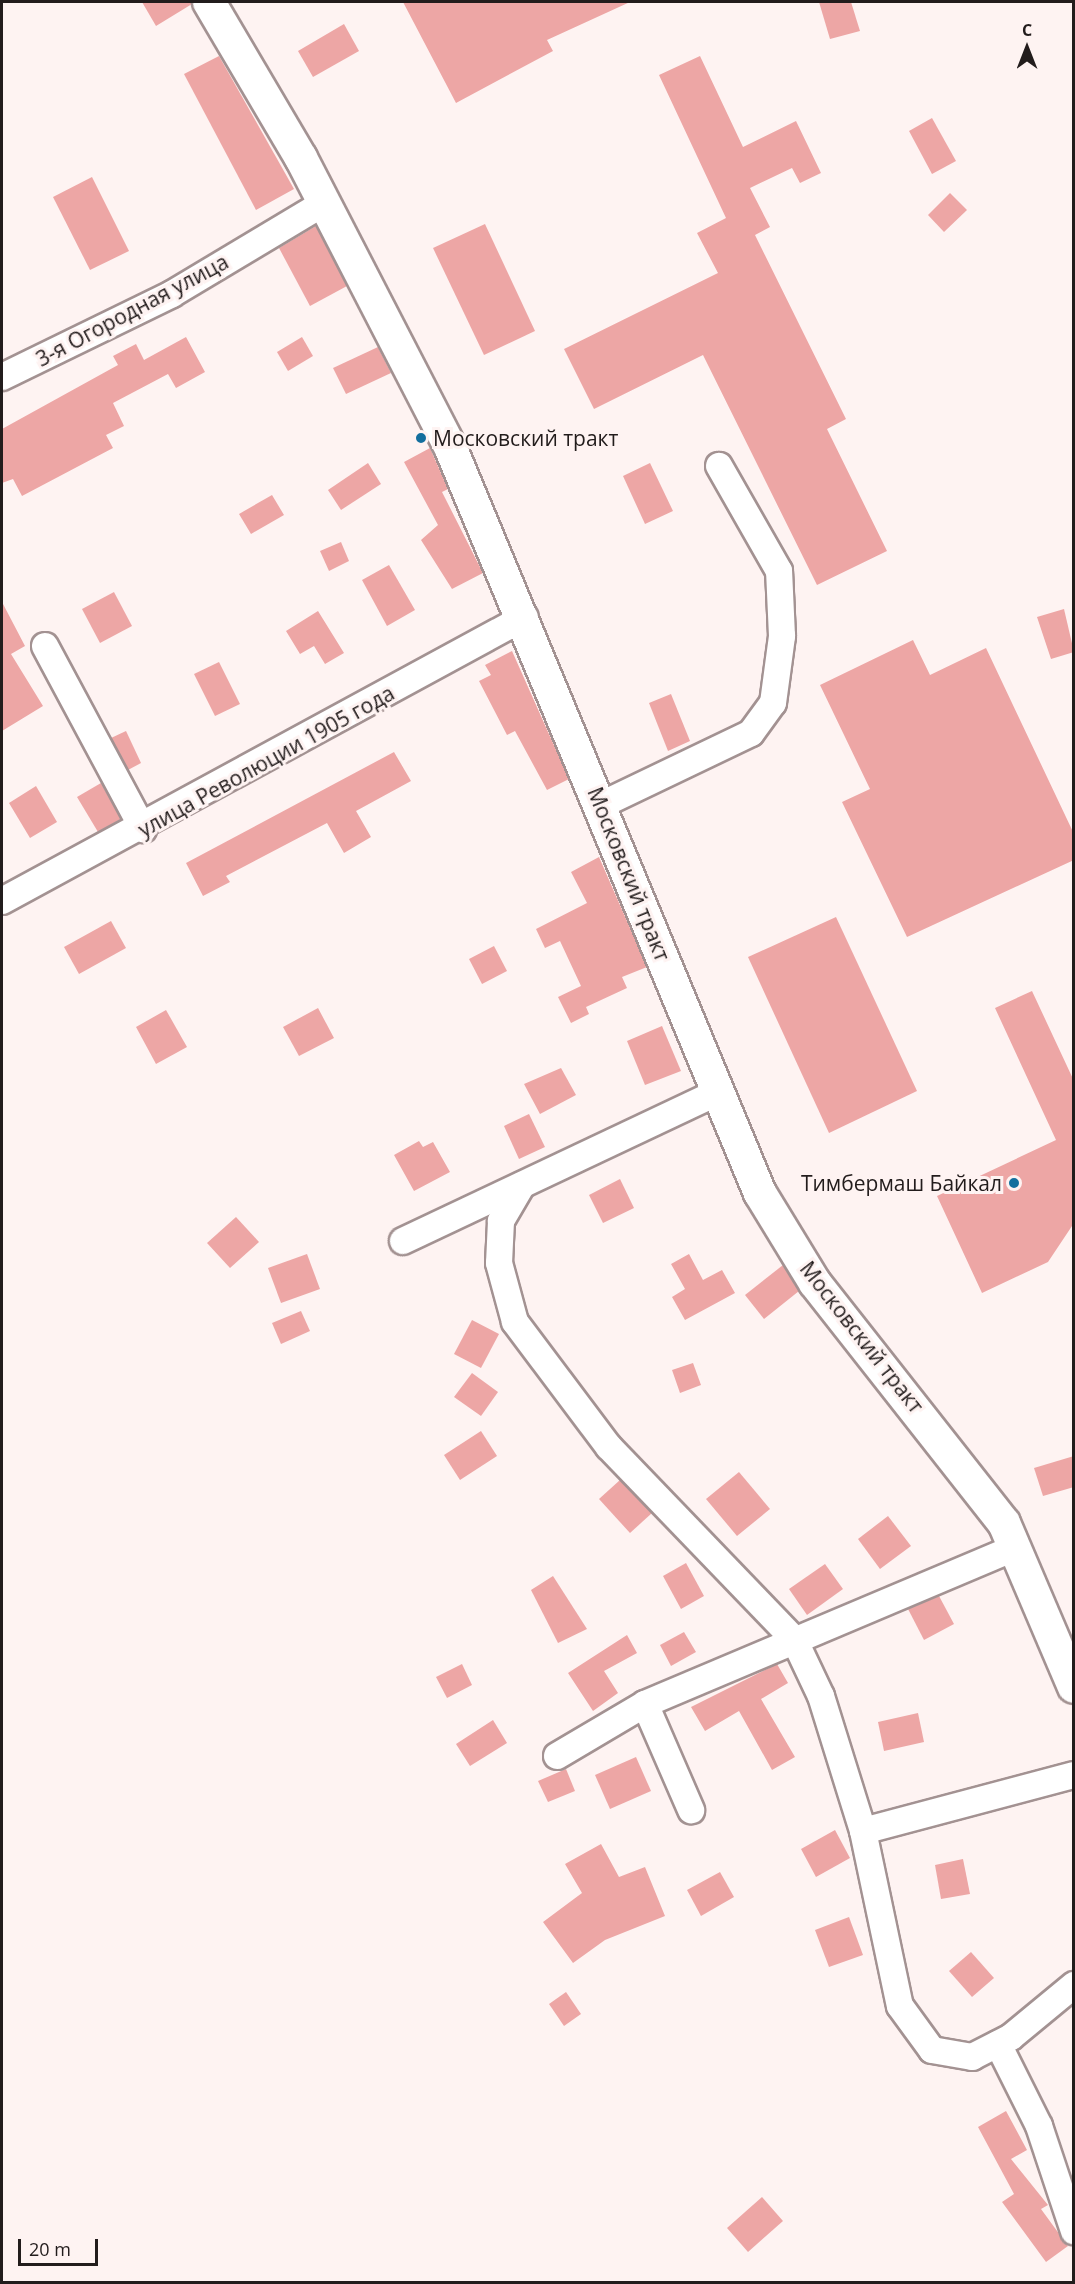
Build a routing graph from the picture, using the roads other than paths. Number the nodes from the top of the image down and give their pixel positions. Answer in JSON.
{"nodes":[{"id":1,"x":209,"y":2,"type":"edge"},
{"id":2,"x":324,"y":203,"type":"junction"},
{"id":3,"x":2,"y":377,"type":"edge"},
{"id":4,"x":719,"y":466,"type":"dead end"},
{"id":5,"x":525,"y":617,"type":"junction"},
{"id":6,"x":45,"y":646,"type":"dead end"},
{"id":7,"x":601,"y":805,"type":"junction"},
{"id":8,"x":143,"y":829,"type":"junction"},
{"id":9,"x":3,"y":901,"type":"edge"},
{"id":10,"x":718,"y":1092,"type":"junction"},
{"id":11,"x":522,"y":1185,"type":"junction"},
{"id":12,"x":403,"y":1241,"type":"dead end"},
{"id":13,"x":1016,"y":1547,"type":"junction"},
{"id":14,"x":794,"y":1639,"type":"junction"},
{"id":15,"x":1074,"y":1687,"type":"edge"},
{"id":16,"x":645,"y":1704,"type":"junction"},
{"id":17,"x":556,"y":1756,"type":"dead end"},
{"id":18,"x":1074,"y":1775,"type":"edge"},
{"id":19,"x":691,"y":1810,"type":"dead end"},
{"id":20,"x":863,"y":1831,"type":"junction"},
{"id":21,"x":1074,"y":1985,"type":"edge"},
{"id":22,"x":998,"y":2044,"type":"junction"},
{"id":23,"x":1074,"y":2231,"type":"edge"}],
"edges":[{"from":1,"to":2,"type":"main road","name":"Московский тракт"},
{"from":2,"to":3,"type":"street","name":"3-я Огородная улица"},
{"from":2,"to":5,"type":"main road","name":"Московский тракт"},
{"from":4,"to":7,"type":"street"},
{"from":5,"to":7,"type":"main road","name":"Московский тракт"},
{"from":5,"to":8,"type":"street","name":"улица Революции 1905 года"},
{"from":6,"to":8,"type":"street"},
{"from":7,"to":10,"type":"main road","name":"Московский тракт"},
{"from":8,"to":9,"type":"street","name":"улица Революции 1905 года"},
{"from":10,"to":11,"type":"street"},
{"from":10,"to":13,"type":"main road","name":"Московский тракт"},
{"from":11,"to":12,"type":"street"},
{"from":11,"to":14,"type":"street"},
{"from":13,"to":14,"type":"street"},
{"from":13,"to":15,"type":"main road","name":"Московский тракт"},
{"from":14,"to":16,"type":"street"},
{"from":14,"to":20,"type":"street"},
{"from":16,"to":17,"type":"street"},
{"from":16,"to":19,"type":"street"},
{"from":18,"to":20,"type":"street"},
{"from":20,"to":22,"type":"street"},
{"from":21,"to":22,"type":"street"},
{"from":22,"to":23,"type":"street"}]}
